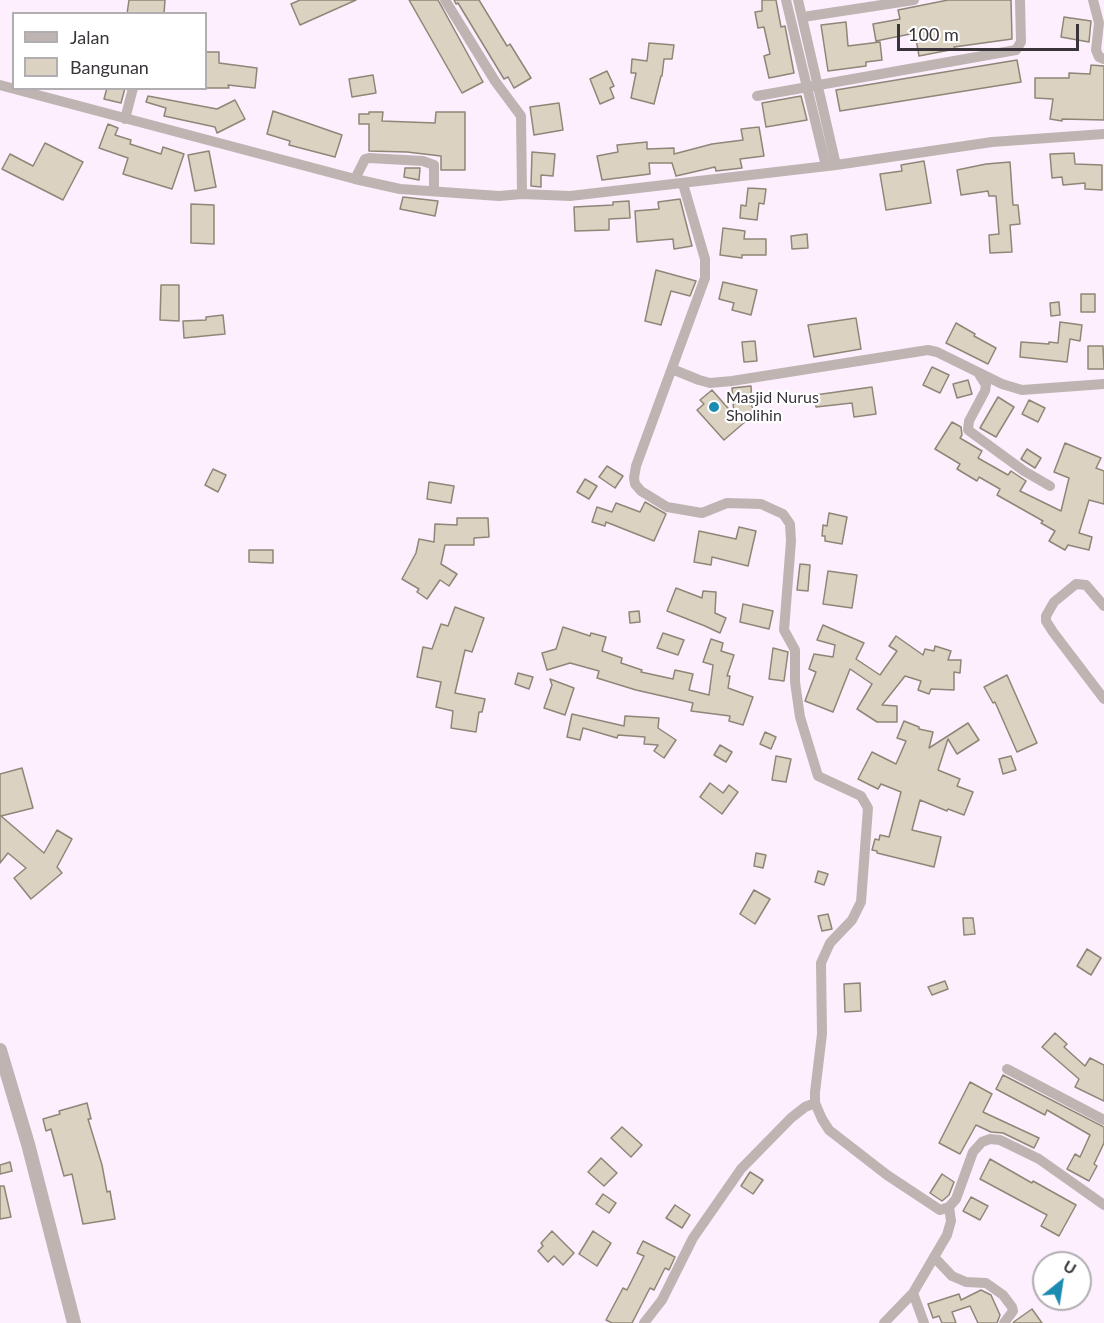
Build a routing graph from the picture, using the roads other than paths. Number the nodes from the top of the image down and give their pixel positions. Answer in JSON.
{"nodes":[{"id":1,"x":446,"y":0,"type":"edge"},
{"id":2,"x":786,"y":0,"type":"edge"},
{"id":3,"x":798,"y":0,"type":"edge"},
{"id":4,"x":914,"y":0,"type":"edge"},
{"id":5,"x":1020,"y":0,"type":"edge"},
{"id":6,"x":1093,"y":0,"type":"edge"},
{"id":7,"x":802,"y":17,"type":"junction"},
{"id":8,"x":1104,"y":59,"type":"edge"},
{"id":9,"x":818,"y":85,"type":"junction"},
{"id":10,"x":805,"y":87,"type":"junction"},
{"id":11,"x":18,"y":90,"type":"edge"},
{"id":12,"x":132,"y":90,"type":"edge"},
{"id":13,"x":757,"y":96,"type":"dead end"},
{"id":14,"x":125,"y":119,"type":"junction"},
{"id":15,"x":1104,"y":134,"type":"edge"},
{"id":16,"x":831,"y":166,"type":"junction"},
{"id":17,"x":355,"y":179,"type":"junction"},
{"id":18,"x":684,"y":184,"type":"junction"},
{"id":19,"x":434,"y":191,"type":"junction"},
{"id":20,"x":522,"y":194,"type":"junction"},
{"id":21,"x":672,"y":369,"type":"junction"},
{"id":22,"x":977,"y":372,"type":"junction"},
{"id":23,"x":1104,"y":384,"type":"edge"},
{"id":24,"x":1050,"y":486,"type":"dead end"},
{"id":25,"x":1104,"y":606,"type":"edge"},
{"id":26,"x":1104,"y":699,"type":"edge"},
{"id":27,"x":0,"y":1050,"type":"edge"},
{"id":28,"x":1007,"y":1069,"type":"dead end"},
{"id":29,"x":815,"y":1103,"type":"junction"},
{"id":30,"x":1104,"y":1120,"type":"edge"},
{"id":31,"x":1104,"y":1205,"type":"edge"},
{"id":32,"x":950,"y":1207,"type":"junction"},
{"id":33,"x":934,"y":1257,"type":"junction"},
{"id":34,"x":913,"y":1293,"type":"junction"},
{"id":35,"x":74,"y":1323,"type":"edge"},
{"id":36,"x":644,"y":1323,"type":"edge"},
{"id":37,"x":884,"y":1323,"type":"edge"},
{"id":38,"x":924,"y":1323,"type":"edge"},
{"id":39,"x":1004,"y":1323,"type":"edge"}],
"edges":[{"from":1,"to":20,"type":"street"},
{"from":2,"to":10,"type":"street"},
{"from":3,"to":7,"type":"street"},
{"from":4,"to":7,"type":"street"},
{"from":5,"to":9,"type":"street"},
{"from":6,"to":8,"type":"street"},
{"from":7,"to":9,"type":"street"},
{"from":9,"to":10,"type":"street"},
{"from":9,"to":16,"type":"street"},
{"from":10,"to":13,"type":"street"},
{"from":10,"to":16,"type":"street"},
{"from":11,"to":14,"type":"street"},
{"from":12,"to":14,"type":"street"},
{"from":14,"to":17,"type":"street"},
{"from":15,"to":16,"type":"street"},
{"from":16,"to":18,"type":"street"},
{"from":17,"to":19,"type":"street"},
{"from":17,"to":19,"type":"street"},
{"from":18,"to":20,"type":"street"},
{"from":18,"to":21,"type":"street"},
{"from":19,"to":20,"type":"street"},
{"from":21,"to":22,"type":"street"},
{"from":21,"to":29,"type":"street"},
{"from":22,"to":23,"type":"street"},
{"from":22,"to":24,"type":"street"},
{"from":25,"to":26,"type":"street"},
{"from":27,"to":35,"type":"street"},
{"from":28,"to":30,"type":"street"},
{"from":29,"to":32,"type":"street"},
{"from":29,"to":36,"type":"street"},
{"from":31,"to":32,"type":"street"},
{"from":32,"to":33,"type":"street"},
{"from":33,"to":34,"type":"street"},
{"from":33,"to":39,"type":"street"},
{"from":34,"to":37,"type":"street"},
{"from":34,"to":38,"type":"street"}]}
